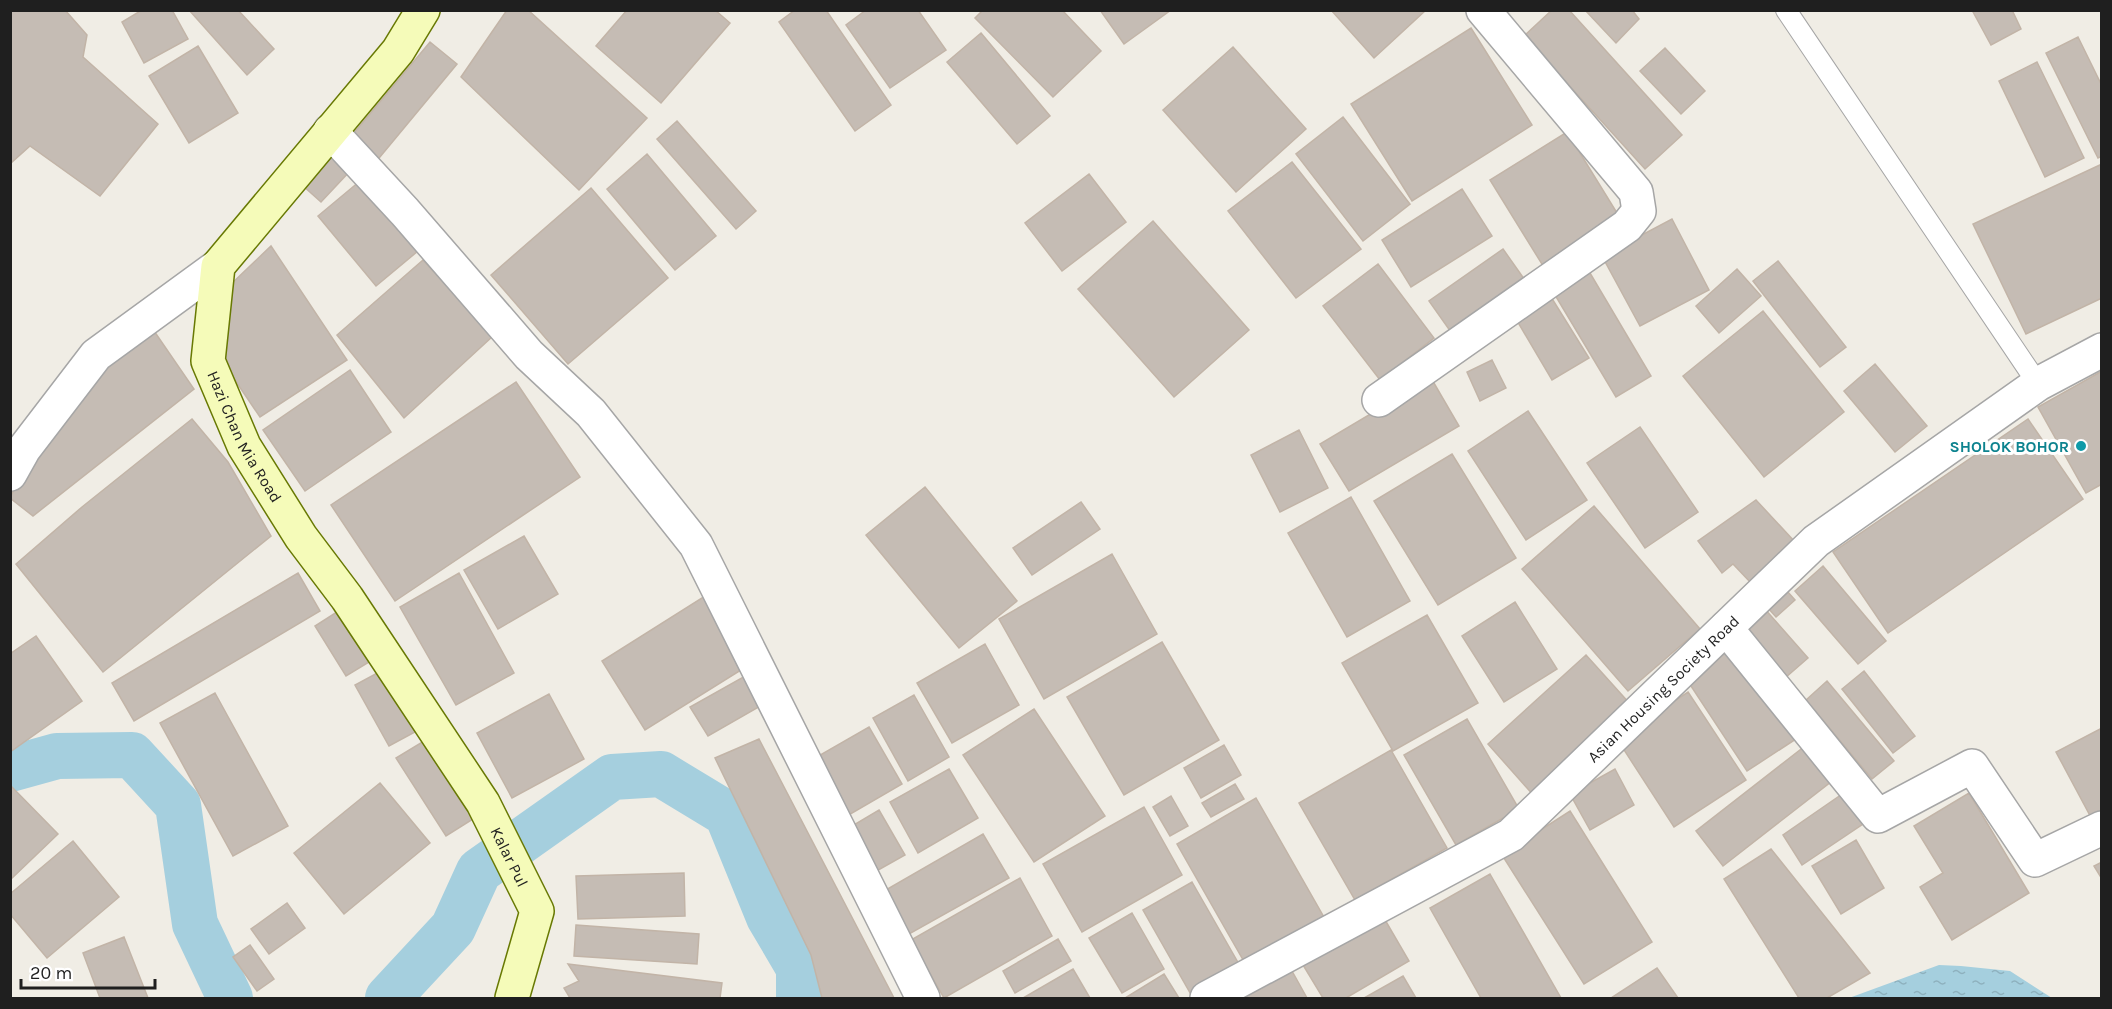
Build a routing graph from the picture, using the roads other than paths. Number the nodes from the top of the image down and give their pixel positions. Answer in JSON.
{"nodes":[{"id":1,"x":423,"y":10,"type":"edge"},
{"id":2,"x":1483,"y":10,"type":"edge"},
{"id":3,"x":1785,"y":10,"type":"edge"},
{"id":4,"x":330,"y":131,"type":"junction"},
{"id":5,"x":218,"y":266,"type":"junction"},
{"id":6,"x":2102,"y":350,"type":"edge"},
{"id":7,"x":2038,"y":384,"type":"junction"},
{"id":8,"x":1379,"y":400,"type":"dead end"},
{"id":9,"x":10,"y":474,"type":"edge"},
{"id":10,"x":1726,"y":627,"type":"junction"},
{"id":11,"x":483,"y":803,"type":"joint"},
{"id":12,"x":2102,"y":828,"type":"edge"},
{"id":13,"x":512,"y":999,"type":"edge"},
{"id":14,"x":923,"y":999,"type":"edge"},
{"id":15,"x":1207,"y":999,"type":"edge"}],
"edges":[{"from":1,"to":4,"type":"street"},
{"from":2,"to":8,"type":"street"},
{"from":3,"to":7,"type":"lane"},
{"from":4,"to":5,"type":"street"},
{"from":4,"to":14,"type":"street"},
{"from":5,"to":9,"type":"street"},
{"from":5,"to":11,"type":"street","name":"Hazi Chan Mia Road"},
{"from":6,"to":7,"type":"street","name":"Asian Housing Society Road"},
{"from":7,"to":10,"type":"street","name":"Asian Housing Society Road"},
{"from":10,"to":12,"type":"street"},
{"from":10,"to":15,"type":"street","name":"Asian Housing Society Road"},
{"from":11,"to":13,"type":"street","name":"Kalar Pul"}]}
